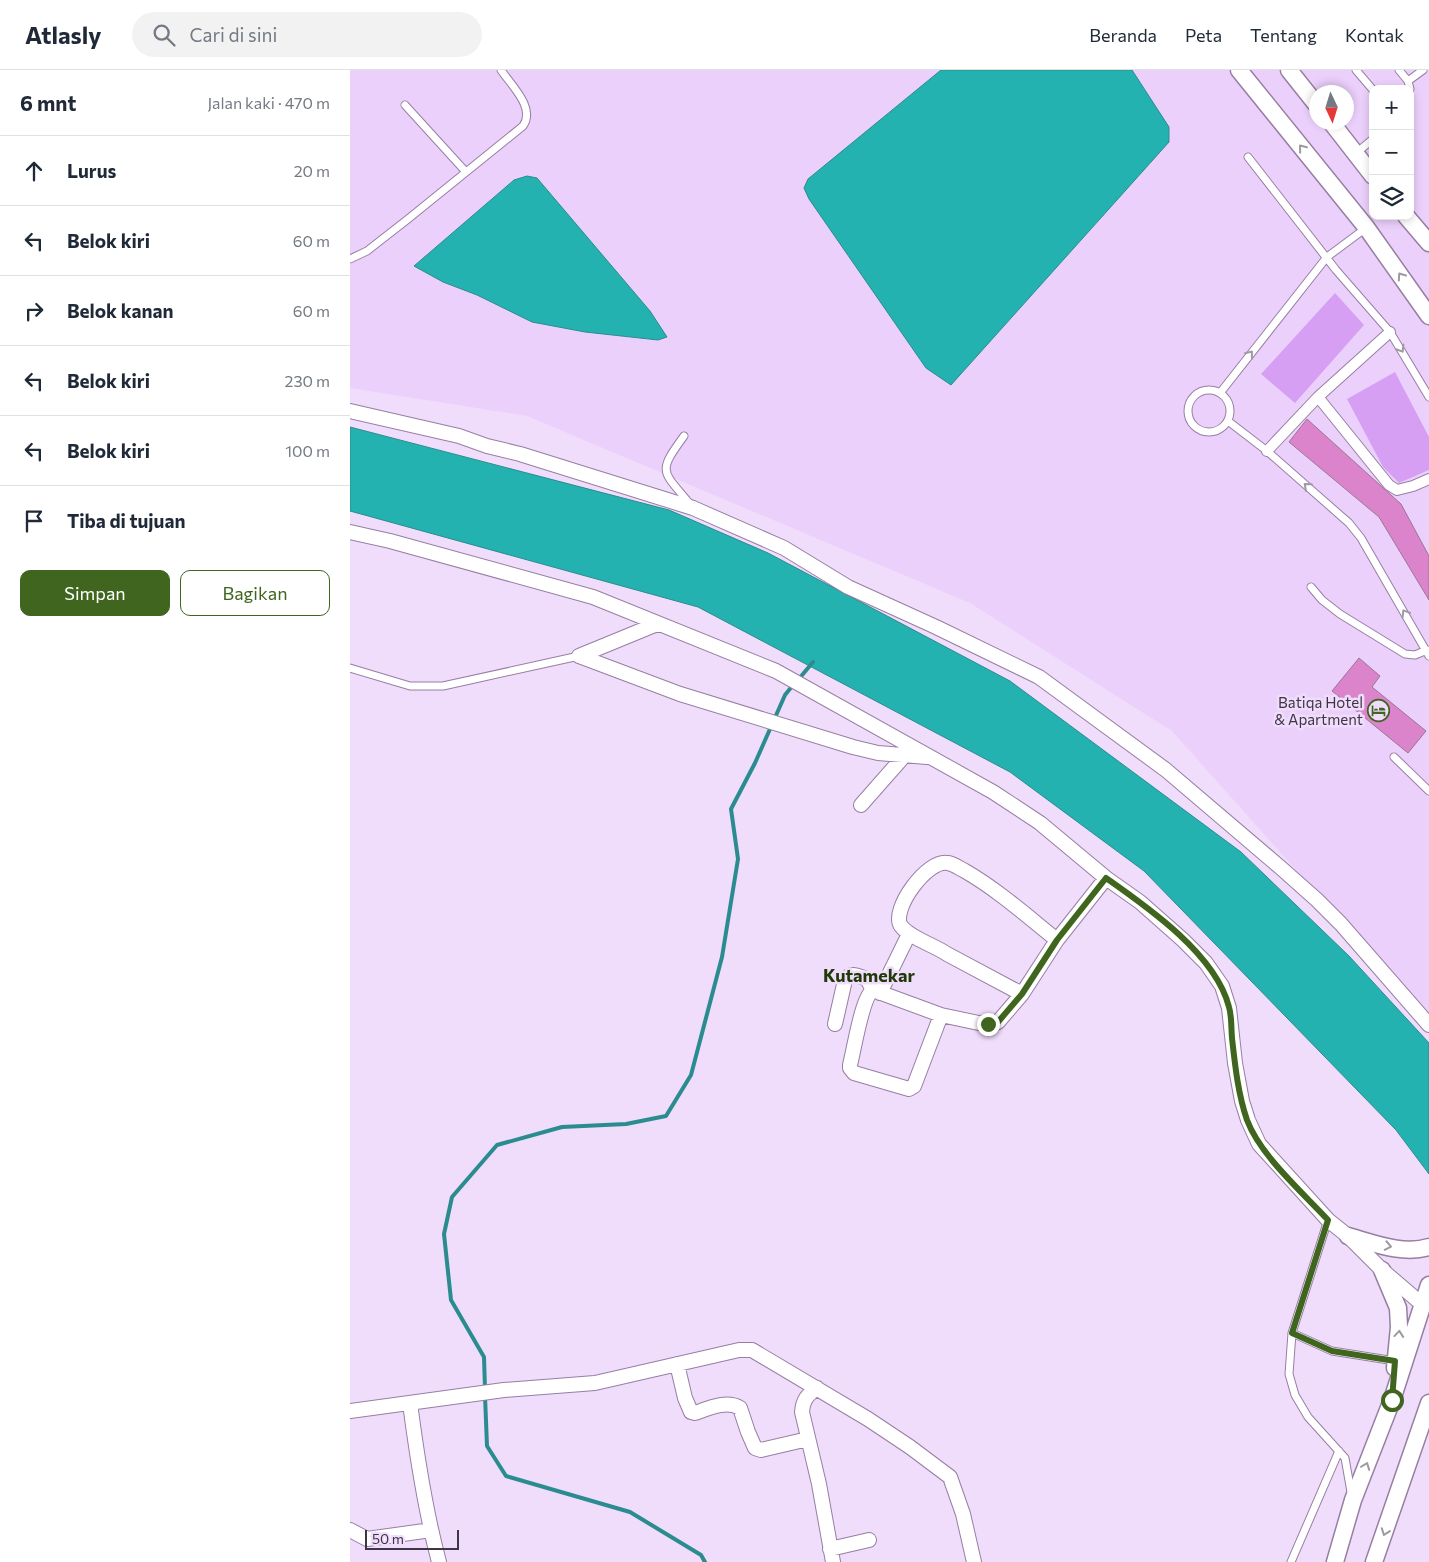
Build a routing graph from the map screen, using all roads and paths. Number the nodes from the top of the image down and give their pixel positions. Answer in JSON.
{"nodes":[{"id":1,"x":501,"y":70,"type":"edge"},
{"id":2,"x":1239,"y":70,"type":"edge"},
{"id":3,"x":1289,"y":70,"type":"edge"},
{"id":4,"x":1356,"y":70,"type":"edge"},
{"id":5,"x":1399,"y":70,"type":"edge"},
{"id":6,"x":1423,"y":70,"type":"edge"},
{"id":7,"x":1369,"y":85,"type":"edge"},
{"id":8,"x":1409,"y":85,"type":"edge"},
{"id":9,"x":1309,"y":95,"type":"edge"},
{"id":10,"x":405,"y":105,"type":"dead end"},
{"id":11,"x":1337,"y":130,"type":"edge"},
{"id":12,"x":1369,"y":142,"type":"edge"},
{"id":13,"x":1355,"y":154,"type":"junction"},
{"id":14,"x":1248,"y":157,"type":"dead end"},
{"id":15,"x":466,"y":172,"type":"junction"},
{"id":16,"x":1372,"y":175,"type":"edge"},
{"id":17,"x":1409,"y":220,"type":"edge"},
{"id":18,"x":1366,"y":228,"type":"junction"},
{"id":19,"x":1429,"y":243,"type":"edge"},
{"id":20,"x":1327,"y":257,"type":"junction"},
{"id":21,"x":350,"y":259,"type":"edge"},
{"id":22,"x":1429,"y":316,"type":"edge"},
{"id":23,"x":1390,"y":332,"type":"junction"},
{"id":24,"x":1220,"y":393,"type":"junction"},
{"id":25,"x":1318,"y":397,"type":"junction"},
{"id":26,"x":1429,"y":397,"type":"edge"},
{"id":27,"x":350,"y":411,"type":"edge"},
{"id":28,"x":1228,"y":421,"type":"junction"},
{"id":29,"x":684,"y":436,"type":"dead end"},
{"id":30,"x":1267,"y":451,"type":"junction"},
{"id":31,"x":1429,"y":479,"type":"edge"},
{"id":32,"x":694,"y":508,"type":"junction"},
{"id":33,"x":350,"y":532,"type":"edge"},
{"id":34,"x":1311,"y":587,"type":"dead end"},
{"id":35,"x":657,"y":624,"type":"junction"},
{"id":36,"x":1428,"y":653,"type":"edge"},
{"id":37,"x":579,"y":656,"type":"junction"},
{"id":38,"x":350,"y":668,"type":"edge"},
{"id":39,"x":905,"y":755,"type":"junction"},
{"id":40,"x":1394,"y":757,"type":"dead end"},
{"id":41,"x":932,"y":758,"type":"junction"},
{"id":42,"x":1429,"y":791,"type":"edge"},
{"id":43,"x":861,"y":805,"type":"dead end"},
{"id":44,"x":1106,"y":878,"type":"junction"},
{"id":45,"x":909,"y":934,"type":"junction"},
{"id":46,"x":1057,"y":940,"type":"junction"},
{"id":47,"x":877,"y":991,"type":"junction"},
{"id":48,"x":1022,"y":994,"type":"junction"},
{"id":49,"x":941,"y":1015,"type":"junction"},
{"id":50,"x":835,"y":1024,"type":"dead end"},
{"id":51,"x":1429,"y":1025,"type":"edge"},
{"id":52,"x":1328,"y":1220,"type":"junction"},
{"id":53,"x":1348,"y":1236,"type":"junction"},
{"id":54,"x":1429,"y":1247,"type":"edge"},
{"id":55,"x":1382,"y":1270,"type":"junction"},
{"id":56,"x":1429,"y":1285,"type":"edge"},
{"id":57,"x":1426,"y":1307,"type":"edge"},
{"id":58,"x":1292,"y":1333,"type":"junction"},
{"id":59,"x":1395,"y":1361,"type":"junction"},
{"id":60,"x":677,"y":1364,"type":"junction"},
{"id":61,"x":817,"y":1388,"type":"junction"},
{"id":62,"x":1392,"y":1400,"type":"junction"},
{"id":63,"x":410,"y":1403,"type":"junction"},
{"id":64,"x":1429,"y":1403,"type":"edge"},
{"id":65,"x":350,"y":1411,"type":"edge"},
{"id":66,"x":808,"y":1439,"type":"junction"},
{"id":67,"x":1339,"y":1450,"type":"junction"},
{"id":68,"x":1353,"y":1500,"type":"junction"},
{"id":69,"x":350,"y":1530,"type":"edge"},
{"id":70,"x":431,"y":1530,"type":"junction"},
{"id":71,"x":869,"y":1540,"type":"dead end"},
{"id":72,"x":832,"y":1556,"type":"edge"},
{"id":73,"x":439,"y":1562,"type":"edge"},
{"id":74,"x":974,"y":1562,"type":"edge"},
{"id":75,"x":1291,"y":1562,"type":"edge"},
{"id":76,"x":1335,"y":1562,"type":"edge"},
{"id":77,"x":1374,"y":1562,"type":"edge"}],
"edges":[{"from":1,"to":15,"type":"lane"},
{"from":18,"to":2,"type":"street","one_way":true},
{"from":3,"to":9,"type":"street"},
{"from":4,"to":7,"type":"lane"},
{"from":5,"to":8,"type":"lane"},
{"from":6,"to":8,"type":"lane"},
{"from":10,"to":15,"type":"lane"},
{"from":11,"to":13,"type":"street"},
{"from":12,"to":13,"type":"lane"},
{"from":13,"to":16,"type":"street"},
{"from":14,"to":20,"type":"lane"},
{"from":15,"to":21,"type":"lane"},
{"from":17,"to":19,"type":"street"},
{"from":18,"to":20,"type":"lane"},
{"from":22,"to":18,"type":"street","one_way":true},
{"from":20,"to":23,"type":"lane"},
{"from":24,"to":20,"type":"lane","one_way":true},
{"from":23,"to":25,"type":"street"},
{"from":23,"to":26,"type":"lane","one_way":true},
{"from":24,"to":28,"type":"lane"},
{"from":24,"to":28,"type":"lane"},
{"from":25,"to":30,"type":"street"},
{"from":25,"to":31,"type":"street"},
{"from":27,"to":32,"type":"street"},
{"from":28,"to":30,"type":"lane"},
{"from":29,"to":32,"type":"lane"},
{"from":36,"to":30,"type":"lane","one_way":true},
{"from":32,"to":51,"type":"street"},
{"from":33,"to":35,"type":"street"},
{"from":34,"to":36,"type":"lane"},
{"from":35,"to":37,"type":"street"},
{"from":35,"to":41,"type":"street"},
{"from":37,"to":38,"type":"lane"},
{"from":37,"to":39,"type":"street"},
{"from":39,"to":41,"type":"street"},
{"from":39,"to":43,"type":"street"},
{"from":40,"to":42,"type":"lane"},
{"from":41,"to":44,"type":"street"},
{"from":44,"to":46,"type":"street"},
{"from":44,"to":52,"type":"street"},
{"from":45,"to":46,"type":"street"},
{"from":45,"to":47,"type":"street"},
{"from":45,"to":48,"type":"street"},
{"from":46,"to":48,"type":"street"},
{"from":47,"to":49,"type":"street"},
{"from":47,"to":49,"type":"street"},
{"from":47,"to":50,"type":"street"},
{"from":48,"to":49,"type":"street"},
{"from":52,"to":53,"type":"street"},
{"from":52,"to":58,"type":"lane"},
{"from":53,"to":54,"type":"street","one_way":true},
{"from":53,"to":55,"type":"street"},
{"from":55,"to":57,"type":"street"},
{"from":59,"to":55,"type":"street","one_way":true},
{"from":56,"to":57,"type":"street"},
{"from":57,"to":62,"type":"street"},
{"from":58,"to":59,"type":"lane"},
{"from":58,"to":67,"type":"lane"},
{"from":59,"to":62,"type":"street"},
{"from":60,"to":61,"type":"street"},
{"from":60,"to":63,"type":"street"},
{"from":60,"to":66,"type":"street"},
{"from":61,"to":66,"type":"street"},
{"from":61,"to":74,"type":"street"},
{"from":68,"to":62,"type":"street","one_way":true},
{"from":63,"to":65,"type":"street"},
{"from":63,"to":70,"type":"street"},
{"from":64,"to":77,"type":"street","one_way":true},
{"from":66,"to":72,"type":"street"},
{"from":67,"to":68,"type":"lane"},
{"from":67,"to":75,"type":"lane"},
{"from":68,"to":76,"type":"street"},
{"from":69,"to":70,"type":"street"},
{"from":70,"to":73,"type":"street"},
{"from":71,"to":72,"type":"street"}]}
